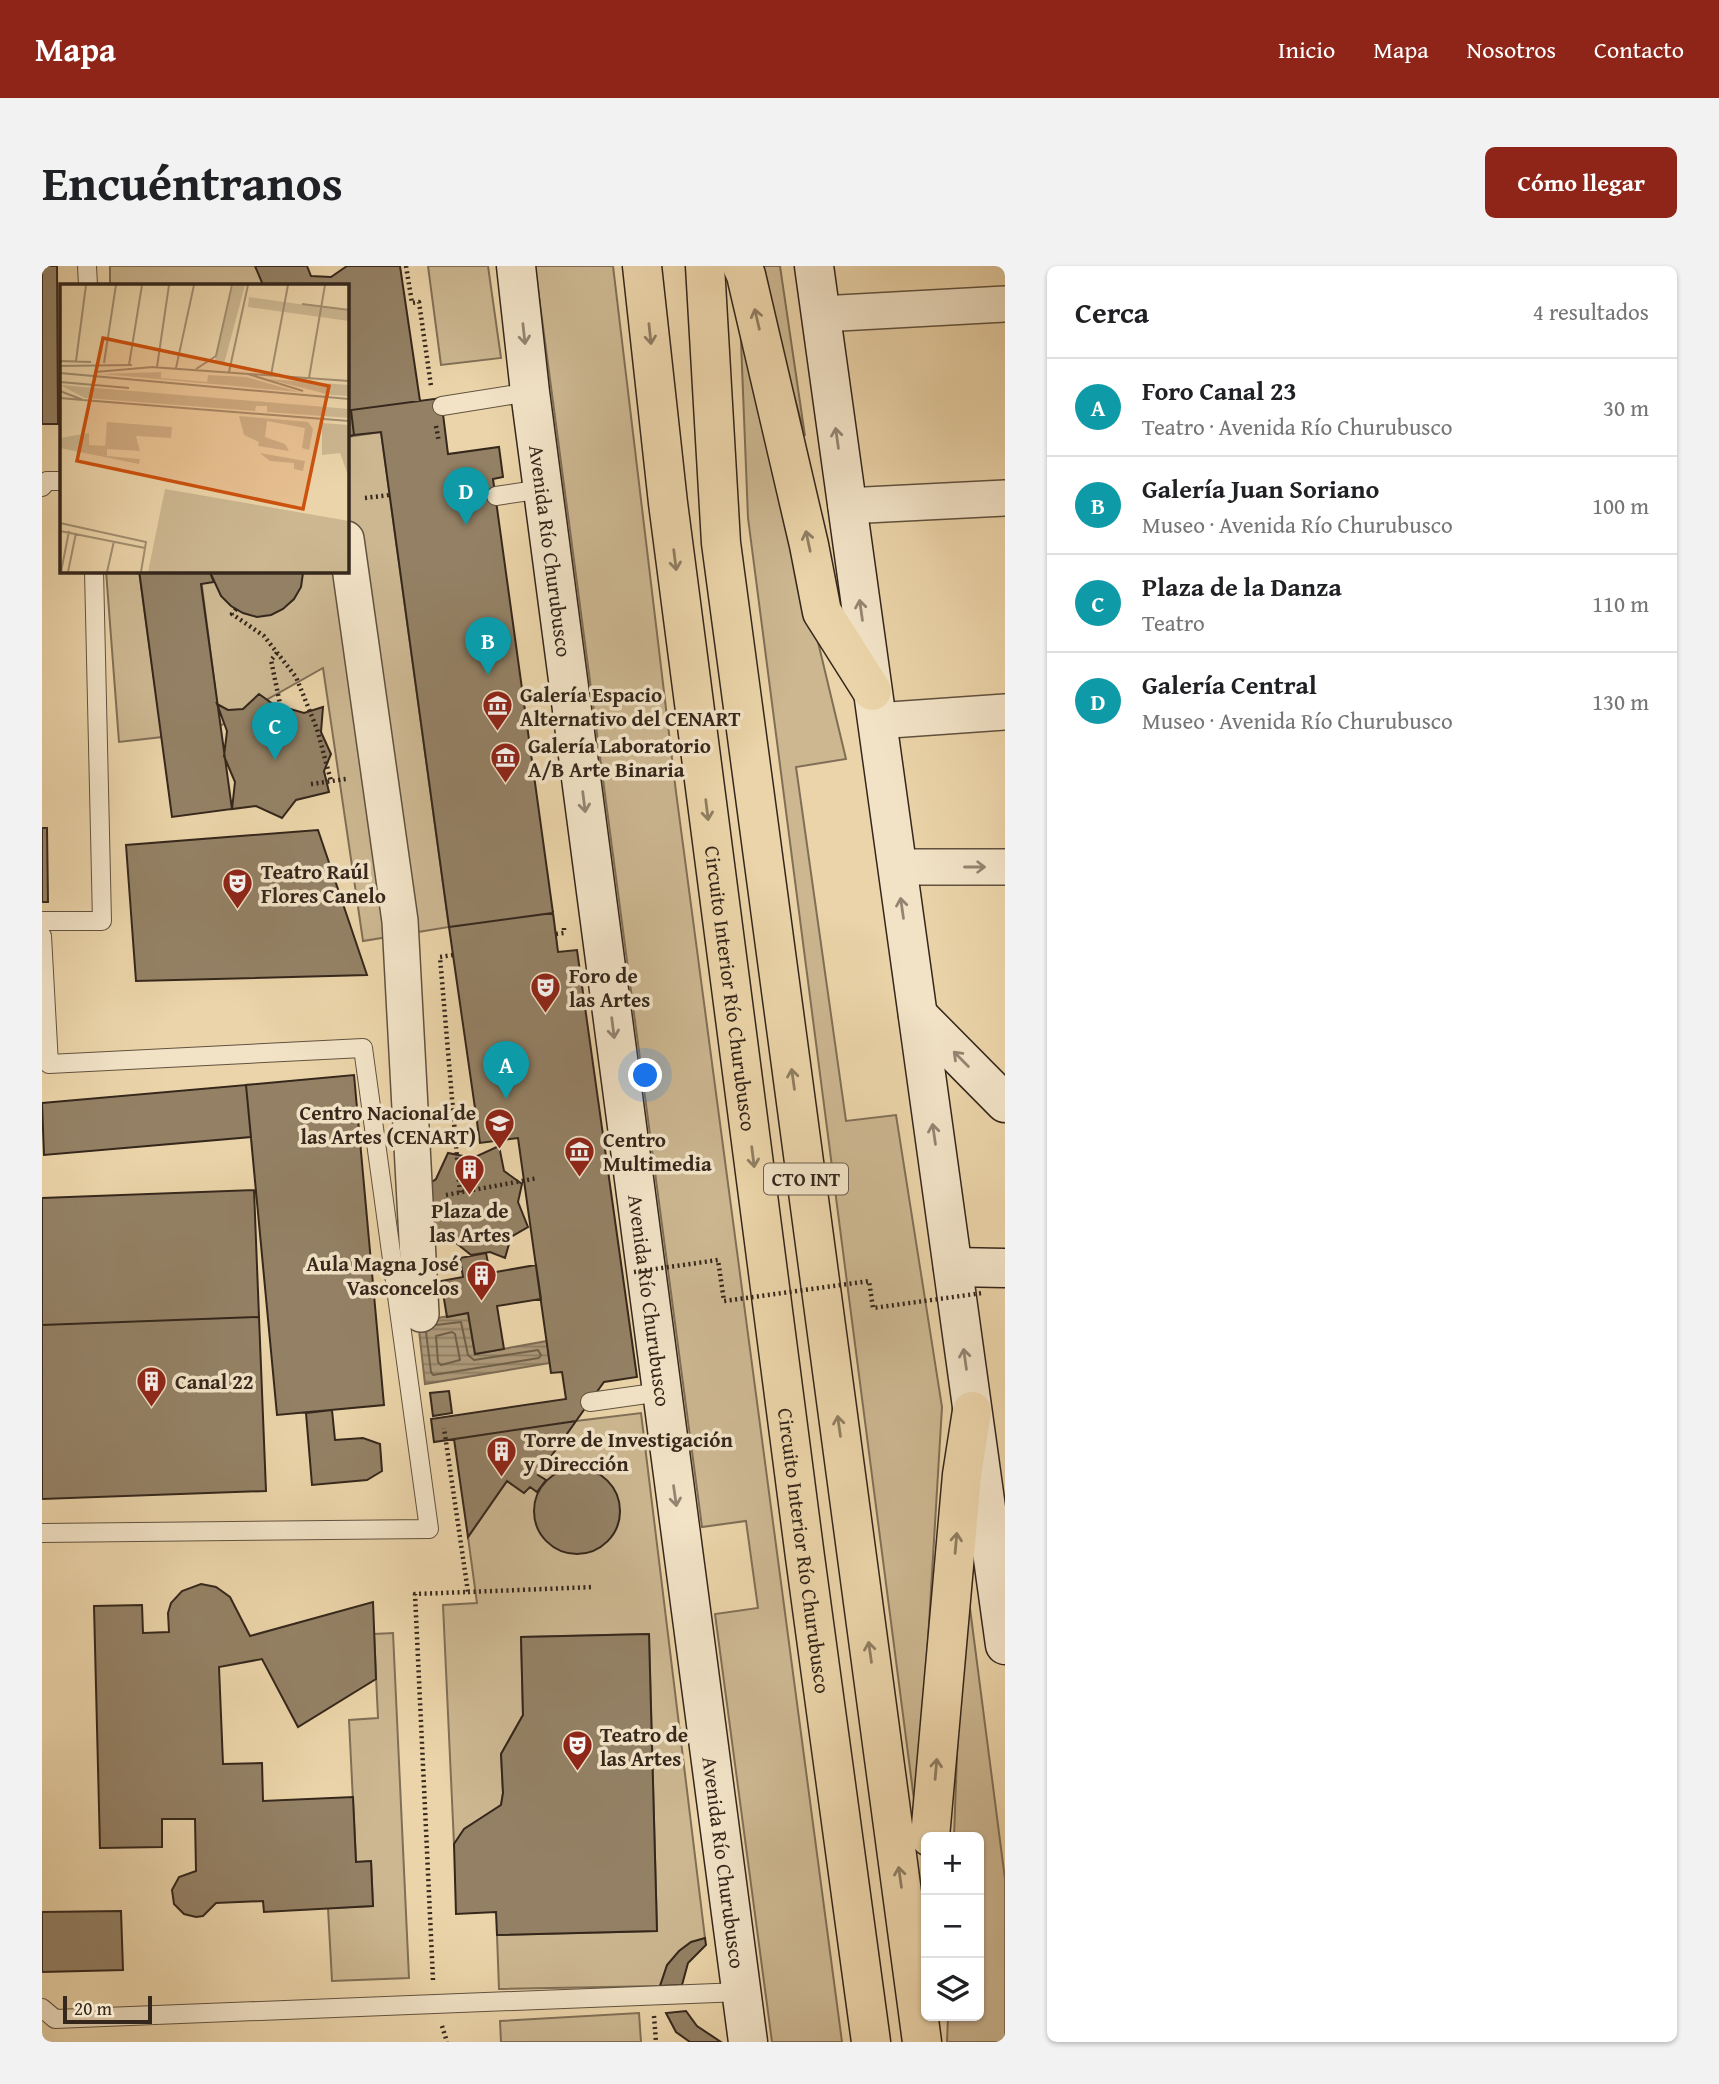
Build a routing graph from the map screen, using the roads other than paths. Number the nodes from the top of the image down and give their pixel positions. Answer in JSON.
{"nodes":[{"id":1,"x":87,"y":266,"type":"edge"},
{"id":2,"x":516,"y":266,"type":"edge"},
{"id":3,"x":642,"y":266,"type":"edge"},
{"id":4,"x":705,"y":266,"type":"edge"},
{"id":5,"x":742,"y":266,"type":"edge"},
{"id":6,"x":814,"y":266,"type":"edge"},
{"id":7,"x":88,"y":284,"type":"edge"},
{"id":8,"x":1005,"y":304,"type":"edge"},
{"id":9,"x":821,"y":314,"type":"junction"},
{"id":10,"x":530,"y":392,"type":"junction"},
{"id":11,"x":436,"y":405,"type":"road end"},
{"id":12,"x":60,"y":481,"type":"edge"},
{"id":13,"x":42,"y":487,"type":"edge"},
{"id":14,"x":543,"y":489,"type":"junction"},
{"id":15,"x":496,"y":496,"type":"dead end"},
{"id":16,"x":1005,"y":498,"type":"edge"},
{"id":17,"x":846,"y":506,"type":"junction"},
{"id":18,"x":348,"y":553,"type":"edge"},
{"id":19,"x":94,"y":572,"type":"edge"},
{"id":20,"x":874,"y":706,"type":"junction"},
{"id":21,"x":1005,"y":712,"type":"edge"},
{"id":22,"x":897,"y":867,"type":"junction"},
{"id":23,"x":1005,"y":867,"type":"edge"},
{"id":24,"x":42,"y":921,"type":"edge"},
{"id":25,"x":42,"y":936,"type":"edge"},
{"id":26,"x":918,"y":1015,"type":"junction"},
{"id":27,"x":46,"y":1067,"type":"edge"},
{"id":28,"x":1005,"y":1103,"type":"edge"},
{"id":29,"x":953,"y":1267,"type":"junction"},
{"id":30,"x":994,"y":1280,"type":"edge"},
{"id":31,"x":421,"y":1314,"type":"dead end"},
{"id":32,"x":661,"y":1392,"type":"junction"},
{"id":33,"x":590,"y":1402,"type":"dead end"},
{"id":34,"x":972,"y":1410,"type":"junction"},
{"id":35,"x":42,"y":1533,"type":"edge"},
{"id":36,"x":1001,"y":1585,"type":"edge"},
{"id":37,"x":1005,"y":1645,"type":"edge"},
{"id":38,"x":930,"y":1832,"type":"edge"},
{"id":39,"x":926,"y":1895,"type":"edge"},
{"id":40,"x":741,"y":1992,"type":"junction"},
{"id":41,"x":42,"y":2008,"type":"edge"},
{"id":42,"x":920,"y":2029,"type":"edge"},
{"id":43,"x":748,"y":2042,"type":"edge"},
{"id":44,"x":872,"y":2042,"type":"edge"}],
"edges":[{"from":1,"to":7,"type":"lane"},
{"from":2,"to":10,"type":"main road","name":"Avenida Río Churubusco","one_way":true},
{"from":3,"to":44,"type":"highway","name":"Circuito Interior Río Churubusco","number":"CTO INT","one_way":true},
{"from":42,"to":4,"type":"highway","number":"CTO INT","one_way":true},
{"from":20,"to":5,"type":"highway","one_way":true},
{"from":6,"to":9,"type":"main road"},
{"from":8,"to":9,"type":"street"},
{"from":17,"to":9,"type":"main road","one_way":true},
{"from":10,"to":11,"type":"lane"},
{"from":10,"to":14,"type":"main road","name":"Avenida Río Churubusco"},
{"from":12,"to":13,"type":"lane"},
{"from":14,"to":15,"type":"lane"},
{"from":14,"to":32,"type":"main road","name":"Avenida Río Churubusco","one_way":true},
{"from":16,"to":17,"type":"street"},
{"from":20,"to":17,"type":"main road","one_way":true},
{"from":18,"to":31,"type":"street"},
{"from":19,"to":24,"type":"lane"},
{"from":20,"to":21,"type":"street"},
{"from":20,"to":22,"type":"main road"},
{"from":22,"to":23,"type":"street","one_way":true},
{"from":26,"to":22,"type":"main road","one_way":true},
{"from":25,"to":27,"type":"lane"},
{"from":28,"to":26,"type":"main road","one_way":true},
{"from":29,"to":26,"type":"main road","one_way":true},
{"from":27,"to":35,"type":"lane"},
{"from":29,"to":30,"type":"main road"},
{"from":34,"to":29,"type":"main road","one_way":true},
{"from":32,"to":33,"type":"lane"},
{"from":32,"to":40,"type":"main road","name":"Avenida Río Churubusco","one_way":true},
{"from":34,"to":36,"type":"main road"},
{"from":38,"to":34,"type":"highway","one_way":true},
{"from":36,"to":37,"type":"main road"},
{"from":39,"to":42,"type":"highway"},
{"from":40,"to":41,"type":"lane"},
{"from":40,"to":43,"type":"main road","name":"Avenida Río Churubusco"}]}
